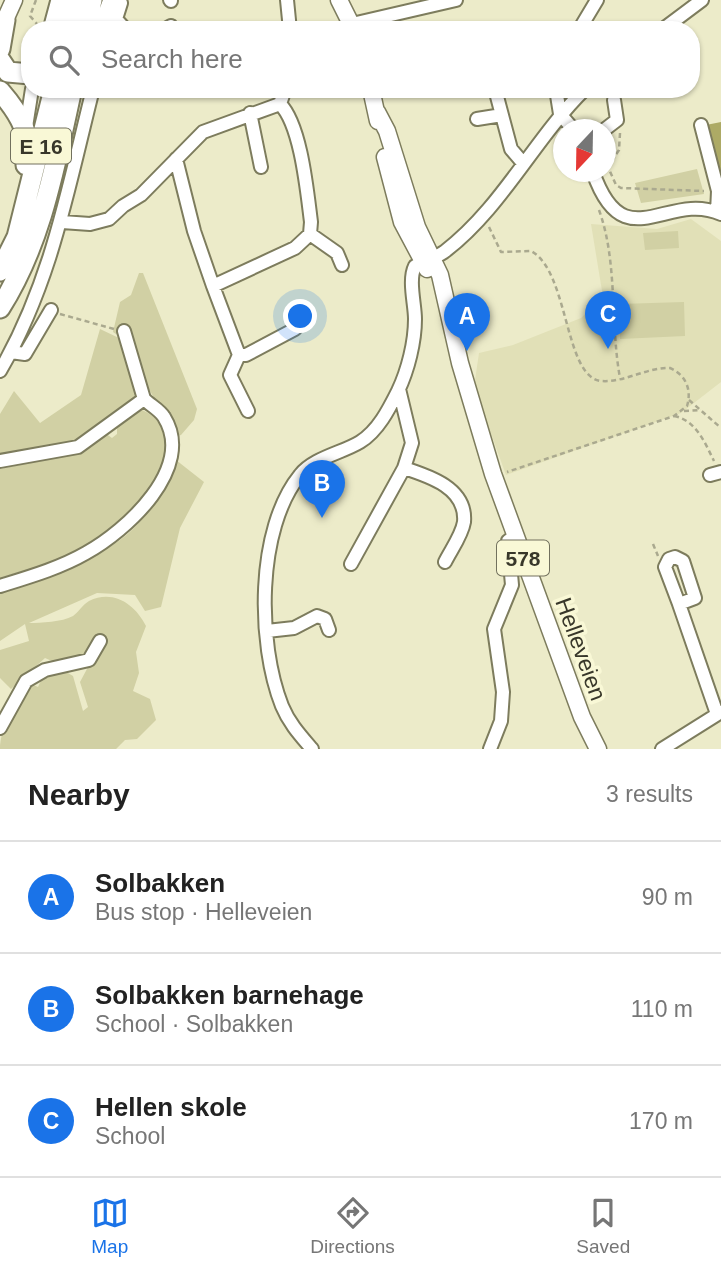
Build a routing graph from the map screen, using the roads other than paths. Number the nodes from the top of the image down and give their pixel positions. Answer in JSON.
{"nodes":[{"id":1,"x":61,"y":0,"type":"edge"},
{"id":2,"x":74,"y":0,"type":"edge"},
{"id":3,"x":92,"y":0,"type":"edge"},
{"id":4,"x":122,"y":0,"type":"edge"},
{"id":5,"x":287,"y":0,"type":"edge"},
{"id":6,"x":338,"y":0,"type":"edge"},
{"id":7,"x":344,"y":0,"type":"edge"},
{"id":8,"x":419,"y":0,"type":"edge"},
{"id":9,"x":597,"y":0,"type":"edge"},
{"id":10,"x":702,"y":0,"type":"edge"},
{"id":11,"x":456,"y":1,"type":"edge"},
{"id":12,"x":6,"y":11,"type":"edge"},
{"id":13,"x":110,"y":20,"type":"edge"},
{"id":14,"x":49,"y":21,"type":"edge"},
{"id":15,"x":69,"y":21,"type":"edge"},
{"id":16,"x":87,"y":21,"type":"edge"},
{"id":17,"x":289,"y":21,"type":"edge"},
{"id":18,"x":350,"y":21,"type":"edge"},
{"id":19,"x":350,"y":21,"type":"edge"},
{"id":20,"x":357,"y":21,"type":"edge"},
{"id":21,"x":361,"y":21,"type":"edge"},
{"id":22,"x":584,"y":21,"type":"edge"},
{"id":23,"x":674,"y":21,"type":"edge"},
{"id":24,"x":0,"y":49,"type":"edge"},
{"id":25,"x":0,"y":60,"type":"edge"},
{"id":26,"x":21,"y":73,"type":"edge"},
{"id":27,"x":0,"y":91,"type":"edge"},
{"id":28,"x":31,"y":98,"type":"edge"},
{"id":29,"x":52,"y":98,"type":"edge"},
{"id":30,"x":70,"y":98,"type":"edge"},
{"id":31,"x":81,"y":98,"type":"edge"},
{"id":32,"x":91,"y":98,"type":"edge"},
{"id":33,"x":282,"y":98,"type":"edge"},
{"id":34,"x":373,"y":98,"type":"edge"},
{"id":35,"x":497,"y":98,"type":"edge"},
{"id":36,"x":557,"y":98,"type":"edge"},
{"id":37,"x":576,"y":98,"type":"edge"},
{"id":38,"x":614,"y":100,"type":"dead end"},
{"id":39,"x":280,"y":104,"type":"junction"},
{"id":40,"x":250,"y":113,"type":"junction"},
{"id":41,"x":559,"y":114,"type":"junction"},
{"id":42,"x":502,"y":115,"type":"junction"},
{"id":43,"x":477,"y":119,"type":"dead end"},
{"id":44,"x":564,"y":119,"type":"edge"},
{"id":45,"x":65,"y":120,"type":"junction"},
{"id":46,"x":616,"y":121,"type":"edge"},
{"id":47,"x":701,"y":125,"type":"dead end"},
{"id":48,"x":26,"y":129,"type":"junction"},
{"id":49,"x":176,"y":159,"type":"junction"},
{"id":50,"x":523,"y":163,"type":"junction"},
{"id":51,"x":261,"y":167,"type":"dead end"},
{"id":52,"x":597,"y":182,"type":"edge"},
{"id":53,"x":27,"y":203,"type":"junction"},
{"id":54,"x":719,"y":213,"type":"edge"},
{"id":55,"x":62,"y":222,"type":"junction"},
{"id":56,"x":310,"y":234,"type":"junction"},
{"id":57,"x":428,"y":261,"type":"junction"},
{"id":58,"x":342,"y":265,"type":"dead end"},
{"id":59,"x":0,"y":271,"type":"edge"},
{"id":60,"x":213,"y":286,"type":"junction"},
{"id":61,"x":0,"y":308,"type":"edge"},
{"id":62,"x":51,"y":310,"type":"dead end"},
{"id":63,"x":295,"y":329,"type":"dead end"},
{"id":64,"x":124,"y":331,"type":"dead end"},
{"id":65,"x":11,"y":352,"type":"junction"},
{"id":66,"x":239,"y":355,"type":"junction"},
{"id":67,"x":0,"y":371,"type":"edge"},
{"id":68,"x":399,"y":388,"type":"junction"},
{"id":69,"x":144,"y":399,"type":"junction"},
{"id":70,"x":248,"y":411,"type":"dead end"},
{"id":71,"x":0,"y":461,"type":"edge"},
{"id":72,"x":404,"y":468,"type":"junction"},
{"id":73,"x":515,"y":536,"type":"junction"},
{"id":74,"x":445,"y":562,"type":"dead end"},
{"id":75,"x":351,"y":564,"type":"dead end"},
{"id":76,"x":0,"y":586,"type":"edge"},
{"id":77,"x":679,"y":604,"type":"dead end"},
{"id":78,"x":267,"y":631,"type":"junction"},
{"id":79,"x":329,"y":631,"type":"dead end"},
{"id":80,"x":100,"y":642,"type":"dead end"},
{"id":81,"x":719,"y":713,"type":"edge"},
{"id":82,"x":0,"y":727,"type":"edge"},
{"id":83,"x":312,"y":749,"type":"edge"},
{"id":84,"x":490,"y":749,"type":"edge"},
{"id":85,"x":598,"y":749,"type":"edge"},
{"id":86,"x":662,"y":749,"type":"edge"}],
"edges":[{"from":1,"to":14,"type":"highway"},
{"from":2,"to":15,"type":"highway"},
{"from":3,"to":16,"type":"highway"},
{"from":4,"to":13,"type":"street"},
{"from":5,"to":17,"type":"street"},
{"from":6,"to":18,"type":"main road"},
{"from":7,"to":19,"type":"main road"},
{"from":8,"to":20,"type":"street"},
{"from":9,"to":22,"type":"street"},
{"from":10,"to":23,"type":"street"},
{"from":11,"to":21,"type":"street"},
{"from":12,"to":24,"type":"highway"},
{"from":25,"to":26,"type":"highway"},
{"from":27,"to":48,"type":"highway"},
{"from":28,"to":48,"type":"street"},
{"from":29,"to":53,"type":"highway","number":"E 16"},
{"from":30,"to":45,"type":"highway","number":"E 16"},
{"from":31,"to":45,"type":"highway"},
{"from":32,"to":55,"type":"street"},
{"from":33,"to":39,"type":"street"},
{"from":34,"to":57,"type":"main road","name":"Helleveien","number":"578"},
{"from":35,"to":42,"type":"street"},
{"from":36,"to":41,"type":"street"},
{"from":37,"to":41,"type":"street"},
{"from":38,"to":46,"type":"street"},
{"from":39,"to":40,"type":"street"},
{"from":39,"to":56,"type":"street"},
{"from":40,"to":49,"type":"street"},
{"from":40,"to":51,"type":"street"},
{"from":41,"to":44,"type":"street"},
{"from":41,"to":50,"type":"street"},
{"from":42,"to":43,"type":"street"},
{"from":42,"to":50,"type":"street"},
{"from":45,"to":61,"type":"highway","number":"E 16"},
{"from":47,"to":54,"type":"street"},
{"from":48,"to":53,"type":"highway"},
{"from":49,"to":55,"type":"street"},
{"from":49,"to":60,"type":"street"},
{"from":50,"to":57,"type":"street"},
{"from":52,"to":54,"type":"street"},
{"from":53,"to":59,"type":"highway","number":"E 16"},
{"from":55,"to":65,"type":"street"},
{"from":56,"to":58,"type":"street"},
{"from":56,"to":60,"type":"street"},
{"from":57,"to":68,"type":"street"},
{"from":57,"to":73,"type":"main road","name":"Helleveien","number":"578"},
{"from":60,"to":66,"type":"street"},
{"from":62,"to":65,"type":"street"},
{"from":63,"to":66,"type":"street"},
{"from":64,"to":69,"type":"street"},
{"from":65,"to":67,"type":"street"},
{"from":66,"to":70,"type":"street"},
{"from":68,"to":72,"type":"street"},
{"from":68,"to":78,"type":"street"},
{"from":69,"to":71,"type":"street"},
{"from":69,"to":76,"type":"street"},
{"from":72,"to":74,"type":"street"},
{"from":72,"to":75,"type":"street"},
{"from":73,"to":84,"type":"street"},
{"from":73,"to":85,"type":"main road","name":"Helleveien","number":"578"},
{"from":77,"to":81,"type":"street"},
{"from":78,"to":79,"type":"street"},
{"from":78,"to":83,"type":"street"},
{"from":80,"to":82,"type":"street"},
{"from":81,"to":86,"type":"street"}]}
